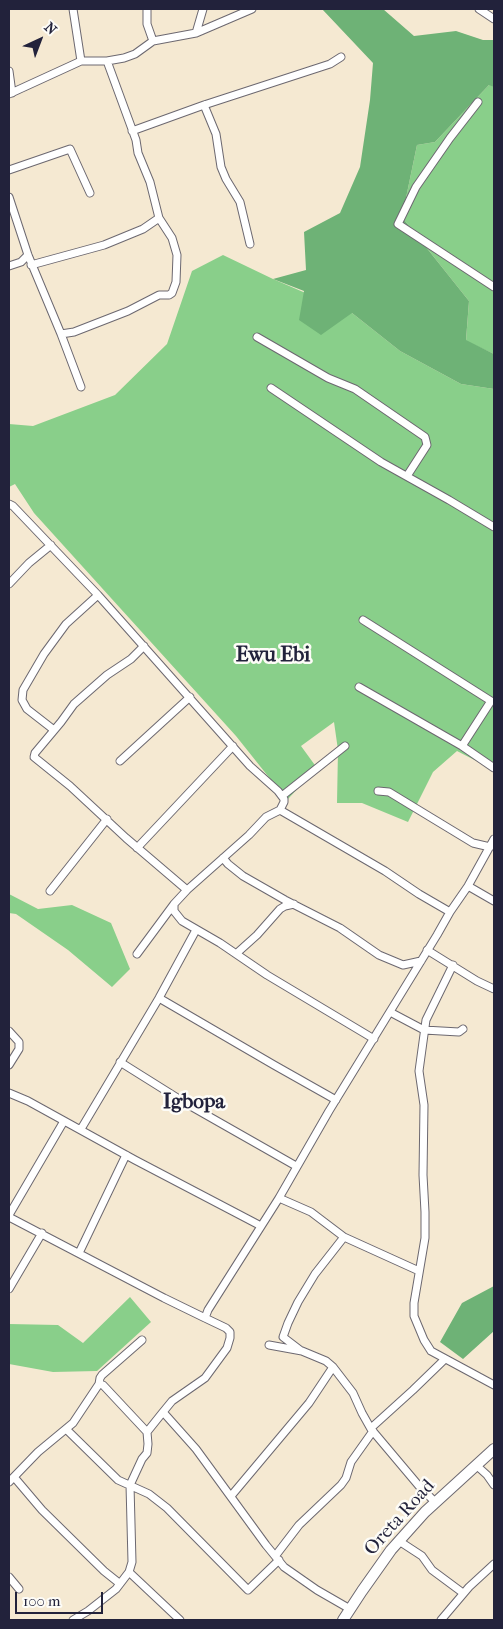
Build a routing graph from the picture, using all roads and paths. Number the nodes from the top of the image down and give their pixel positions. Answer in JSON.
{"nodes":[{"id":1,"x":73,"y":9,"type":"edge"},
{"id":2,"x":147,"y":9,"type":"edge"},
{"id":3,"x":203,"y":9,"type":"edge"},
{"id":4,"x":252,"y":9,"type":"edge"},
{"id":5,"x":479,"y":9,"type":"edge"},
{"id":6,"x":494,"y":19,"type":"edge"},
{"id":7,"x":196,"y":33,"type":"junction"},
{"id":8,"x":153,"y":41,"type":"junction"},
{"id":9,"x":341,"y":57,"type":"dead end"},
{"id":10,"x":81,"y":61,"type":"junction"},
{"id":11,"x":108,"y":61,"type":"junction"},
{"id":12,"x":9,"y":71,"type":"edge"},
{"id":13,"x":10,"y":94,"type":"edge"},
{"id":14,"x":478,"y":102,"type":"dead end"},
{"id":15,"x":204,"y":105,"type":"junction"},
{"id":16,"x":132,"y":131,"type":"junction"},
{"id":17,"x":9,"y":170,"type":"edge"},
{"id":18,"x":90,"y":193,"type":"dead end"},
{"id":19,"x":9,"y":197,"type":"edge"},
{"id":20,"x":159,"y":218,"type":"junction"},
{"id":21,"x":250,"y":244,"type":"dead end"},
{"id":22,"x":28,"y":256,"type":"junction"},
{"id":23,"x":32,"y":265,"type":"junction"},
{"id":24,"x":9,"y":266,"type":"edge"},
{"id":25,"x":494,"y":287,"type":"edge"},
{"id":26,"x":62,"y":334,"type":"junction"},
{"id":27,"x":257,"y":337,"type":"dead end"},
{"id":28,"x":81,"y":387,"type":"dead end"},
{"id":29,"x":271,"y":388,"type":"dead end"},
{"id":30,"x":407,"y":476,"type":"junction"},
{"id":31,"x":9,"y":504,"type":"edge"},
{"id":32,"x":494,"y":527,"type":"edge"},
{"id":33,"x":51,"y":545,"type":"junction"},
{"id":34,"x":9,"y":584,"type":"edge"},
{"id":35,"x":98,"y":595,"type":"junction"},
{"id":36,"x":363,"y":620,"type":"dead end"},
{"id":37,"x":144,"y":646,"type":"junction"},
{"id":38,"x":359,"y":687,"type":"dead end"},
{"id":39,"x":190,"y":697,"type":"junction"},
{"id":40,"x":493,"y":698,"type":"edge"},
{"id":41,"x":54,"y":730,"type":"junction"},
{"id":42,"x":233,"y":746,"type":"junction"},
{"id":43,"x":345,"y":746,"type":"dead end"},
{"id":44,"x":462,"y":746,"type":"junction"},
{"id":45,"x":120,"y":761,"type":"dead end"},
{"id":46,"x":494,"y":768,"type":"edge"},
{"id":47,"x":378,"y":791,"type":"dead end"},
{"id":48,"x":282,"y":796,"type":"junction"},
{"id":49,"x":280,"y":810,"type":"junction"},
{"id":50,"x":107,"y":819,"type":"junction"},
{"id":51,"x":494,"y":839,"type":"edge"},
{"id":52,"x":490,"y":847,"type":"junction"},
{"id":53,"x":137,"y":848,"type":"junction"},
{"id":54,"x":223,"y":858,"type":"junction"},
{"id":55,"x":468,"y":886,"type":"junction"},
{"id":56,"x":186,"y":890,"type":"junction"},
{"id":57,"x":50,"y":891,"type":"dead end"},
{"id":58,"x":494,"y":901,"type":"edge"},
{"id":59,"x":174,"y":904,"type":"junction"},
{"id":60,"x":294,"y":904,"type":"junction"},
{"id":61,"x":450,"y":912,"type":"junction"},
{"id":62,"x":196,"y":930,"type":"junction"},
{"id":63,"x":427,"y":950,"type":"junction"},
{"id":64,"x":237,"y":953,"type":"junction"},
{"id":65,"x":137,"y":954,"type":"dead end"},
{"id":66,"x":421,"y":961,"type":"junction"},
{"id":67,"x":403,"y":965,"type":"junction"},
{"id":68,"x":453,"y":966,"type":"junction"},
{"id":69,"x":412,"y":975,"type":"junction"},
{"id":70,"x":494,"y":989,"type":"edge"},
{"id":71,"x":159,"y":998,"type":"junction"},
{"id":72,"x":390,"y":1012,"type":"junction"},
{"id":73,"x":463,"y":1029,"type":"dead end"},
{"id":74,"x":424,"y":1030,"type":"junction"},
{"id":75,"x":9,"y":1031,"type":"edge"},
{"id":76,"x":374,"y":1039,"type":"junction"},
{"id":77,"x":120,"y":1062,"type":"junction"},
{"id":78,"x":9,"y":1065,"type":"edge"},
{"id":79,"x":9,"y":1093,"type":"edge"},
{"id":80,"x":336,"y":1100,"type":"junction"},
{"id":81,"x":64,"y":1121,"type":"junction"},
{"id":82,"x":81,"y":1129,"type":"junction"},
{"id":83,"x":126,"y":1155,"type":"junction"},
{"id":84,"x":296,"y":1166,"type":"junction"},
{"id":85,"x":279,"y":1198,"type":"junction"},
{"id":86,"x":9,"y":1216,"type":"edge"},
{"id":87,"x":261,"y":1226,"type":"junction"},
{"id":88,"x":42,"y":1233,"type":"junction"},
{"id":89,"x":344,"y":1237,"type":"junction"},
{"id":90,"x":79,"y":1253,"type":"junction"},
{"id":91,"x":419,"y":1271,"type":"junction"},
{"id":92,"x":9,"y":1289,"type":"edge"},
{"id":93,"x":205,"y":1318,"type":"junction"},
{"id":94,"x":142,"y":1340,"type":"dead end"},
{"id":95,"x":269,"y":1345,"type":"dead end"},
{"id":96,"x":302,"y":1351,"type":"junction"},
{"id":97,"x":445,"y":1359,"type":"junction"},
{"id":98,"x":333,"y":1367,"type":"junction"},
{"id":99,"x":100,"y":1384,"type":"junction"},
{"id":100,"x":494,"y":1385,"type":"edge"},
{"id":101,"x":163,"y":1412,"type":"junction"},
{"id":102,"x":66,"y":1429,"type":"junction"},
{"id":103,"x":372,"y":1430,"type":"junction"},
{"id":104,"x":147,"y":1432,"type":"junction"},
{"id":105,"x":494,"y":1449,"type":"edge"},
{"id":106,"x":476,"y":1465,"type":"junction"},
{"id":107,"x":12,"y":1480,"type":"edge"},
{"id":108,"x":494,"y":1485,"type":"edge"},
{"id":109,"x":130,"y":1486,"type":"junction"},
{"id":110,"x":231,"y":1496,"type":"junction"},
{"id":111,"x":435,"y":1502,"type":"junction"},
{"id":112,"x":399,"y":1541,"type":"junction"},
{"id":113,"x":277,"y":1558,"type":"junction"},
{"id":114,"x":494,"y":1564,"type":"edge"},
{"id":115,"x":129,"y":1572,"type":"junction"},
{"id":116,"x":9,"y":1577,"type":"edge"},
{"id":117,"x":119,"y":1583,"type":"junction"},
{"id":118,"x":19,"y":1589,"type":"dead end"},
{"id":119,"x":463,"y":1593,"type":"junction"},
{"id":120,"x":350,"y":1609,"type":"junction"},
{"id":121,"x":77,"y":1619,"type":"edge"},
{"id":122,"x":180,"y":1620,"type":"edge"},
{"id":123,"x":343,"y":1620,"type":"edge"},
{"id":124,"x":440,"y":1620,"type":"edge"}],
"edges":[{"from":1,"to":10,"type":"street"},
{"from":2,"to":8,"type":"street"},
{"from":3,"to":7,"type":"street"},
{"from":4,"to":7,"type":"street"},
{"from":5,"to":6,"type":"street"},
{"from":7,"to":8,"type":"street"},
{"from":8,"to":11,"type":"street"},
{"from":9,"to":15,"type":"street"},
{"from":10,"to":11,"type":"street"},
{"from":10,"to":13,"type":"street"},
{"from":11,"to":16,"type":"street"},
{"from":12,"to":13,"type":"street"},
{"from":14,"to":25,"type":"street"},
{"from":15,"to":16,"type":"street"},
{"from":15,"to":21,"type":"street"},
{"from":16,"to":20,"type":"street"},
{"from":17,"to":18,"type":"street"},
{"from":19,"to":22,"type":"street"},
{"from":20,"to":23,"type":"street"},
{"from":20,"to":26,"type":"street"},
{"from":22,"to":23,"type":"street"},
{"from":22,"to":24,"type":"street"},
{"from":23,"to":26,"type":"street"},
{"from":26,"to":28,"type":"street"},
{"from":27,"to":30,"type":"street"},
{"from":29,"to":30,"type":"street"},
{"from":30,"to":32,"type":"street"},
{"from":31,"to":33,"type":"street"},
{"from":33,"to":34,"type":"street"},
{"from":33,"to":35,"type":"street"},
{"from":35,"to":37,"type":"street"},
{"from":35,"to":41,"type":"street"},
{"from":36,"to":40,"type":"street"},
{"from":37,"to":39,"type":"street"},
{"from":37,"to":41,"type":"street"},
{"from":38,"to":44,"type":"street"},
{"from":39,"to":42,"type":"street"},
{"from":39,"to":45,"type":"street"},
{"from":40,"to":44,"type":"street"},
{"from":41,"to":50,"type":"street"},
{"from":42,"to":48,"type":"street"},
{"from":42,"to":53,"type":"street"},
{"from":43,"to":48,"type":"street"},
{"from":44,"to":46,"type":"street"},
{"from":47,"to":52,"type":"street"},
{"from":48,"to":49,"type":"street"},
{"from":49,"to":54,"type":"street"},
{"from":49,"to":61,"type":"street"},
{"from":50,"to":53,"type":"street"},
{"from":50,"to":57,"type":"street"},
{"from":51,"to":52,"type":"street"},
{"from":52,"to":55,"type":"street"},
{"from":53,"to":56,"type":"street"},
{"from":54,"to":56,"type":"street"},
{"from":54,"to":60,"type":"street"},
{"from":55,"to":58,"type":"street"},
{"from":55,"to":61,"type":"street"},
{"from":56,"to":59,"type":"street"},
{"from":59,"to":62,"type":"street"},
{"from":59,"to":65,"type":"street"},
{"from":60,"to":64,"type":"street"},
{"from":60,"to":67,"type":"street"},
{"from":61,"to":63,"type":"street"},
{"from":62,"to":64,"type":"street"},
{"from":62,"to":71,"type":"street"},
{"from":63,"to":66,"type":"street"},
{"from":63,"to":68,"type":"street"},
{"from":64,"to":76,"type":"street"},
{"from":66,"to":67,"type":"street"},
{"from":66,"to":69,"type":"street"},
{"from":67,"to":69,"type":"street"},
{"from":68,"to":70,"type":"street"},
{"from":68,"to":74,"type":"street"},
{"from":69,"to":72,"type":"street"},
{"from":71,"to":77,"type":"street"},
{"from":71,"to":80,"type":"street"},
{"from":72,"to":74,"type":"street"},
{"from":72,"to":76,"type":"street"},
{"from":73,"to":74,"type":"street"},
{"from":74,"to":91,"type":"street"},
{"from":75,"to":78,"type":"street"},
{"from":76,"to":80,"type":"street"},
{"from":77,"to":82,"type":"street"},
{"from":77,"to":84,"type":"street"},
{"from":79,"to":81,"type":"street"},
{"from":80,"to":84,"type":"street"},
{"from":81,"to":82,"type":"street"},
{"from":81,"to":86,"type":"street"},
{"from":82,"to":83,"type":"street"},
{"from":83,"to":87,"type":"street"},
{"from":83,"to":90,"type":"street"},
{"from":84,"to":85,"type":"street"},
{"from":85,"to":87,"type":"street"},
{"from":85,"to":89,"type":"street"},
{"from":86,"to":88,"type":"street"},
{"from":87,"to":93,"type":"street"},
{"from":88,"to":90,"type":"street"},
{"from":88,"to":92,"type":"street"},
{"from":89,"to":91,"type":"street"},
{"from":89,"to":96,"type":"street"},
{"from":90,"to":93,"type":"street"},
{"from":91,"to":97,"type":"street"},
{"from":93,"to":101,"type":"street"},
{"from":94,"to":99,"type":"street"},
{"from":95,"to":96,"type":"street"},
{"from":96,"to":98,"type":"street"},
{"from":97,"to":100,"type":"street"},
{"from":97,"to":103,"type":"street"},
{"from":98,"to":103,"type":"street"},
{"from":98,"to":110,"type":"street"},
{"from":99,"to":102,"type":"street"},
{"from":99,"to":104,"type":"street"},
{"from":101,"to":104,"type":"street"},
{"from":101,"to":110,"type":"street"},
{"from":102,"to":107,"type":"street"},
{"from":102,"to":109,"type":"street"},
{"from":103,"to":111,"type":"street"},
{"from":103,"to":113,"type":"street"},
{"from":104,"to":109,"type":"street"},
{"from":105,"to":106,"type":"street","name":"Oreta Road"},
{"from":106,"to":108,"type":"street"},
{"from":106,"to":111,"type":"street","name":"Oreta Road"},
{"from":107,"to":117,"type":"street"},
{"from":109,"to":113,"type":"street"},
{"from":109,"to":115,"type":"street"},
{"from":110,"to":113,"type":"street"},
{"from":111,"to":112,"type":"street","name":"Oreta Road"},
{"from":112,"to":119,"type":"street"},
{"from":112,"to":120,"type":"street","name":"Oreta Road"},
{"from":113,"to":120,"type":"street"},
{"from":114,"to":119,"type":"street"},
{"from":115,"to":117,"type":"street"},
{"from":115,"to":122,"type":"street"},
{"from":116,"to":118,"type":"street"},
{"from":117,"to":121,"type":"street"},
{"from":119,"to":124,"type":"street"},
{"from":120,"to":123,"type":"street","name":"Oreta Road"}]}
